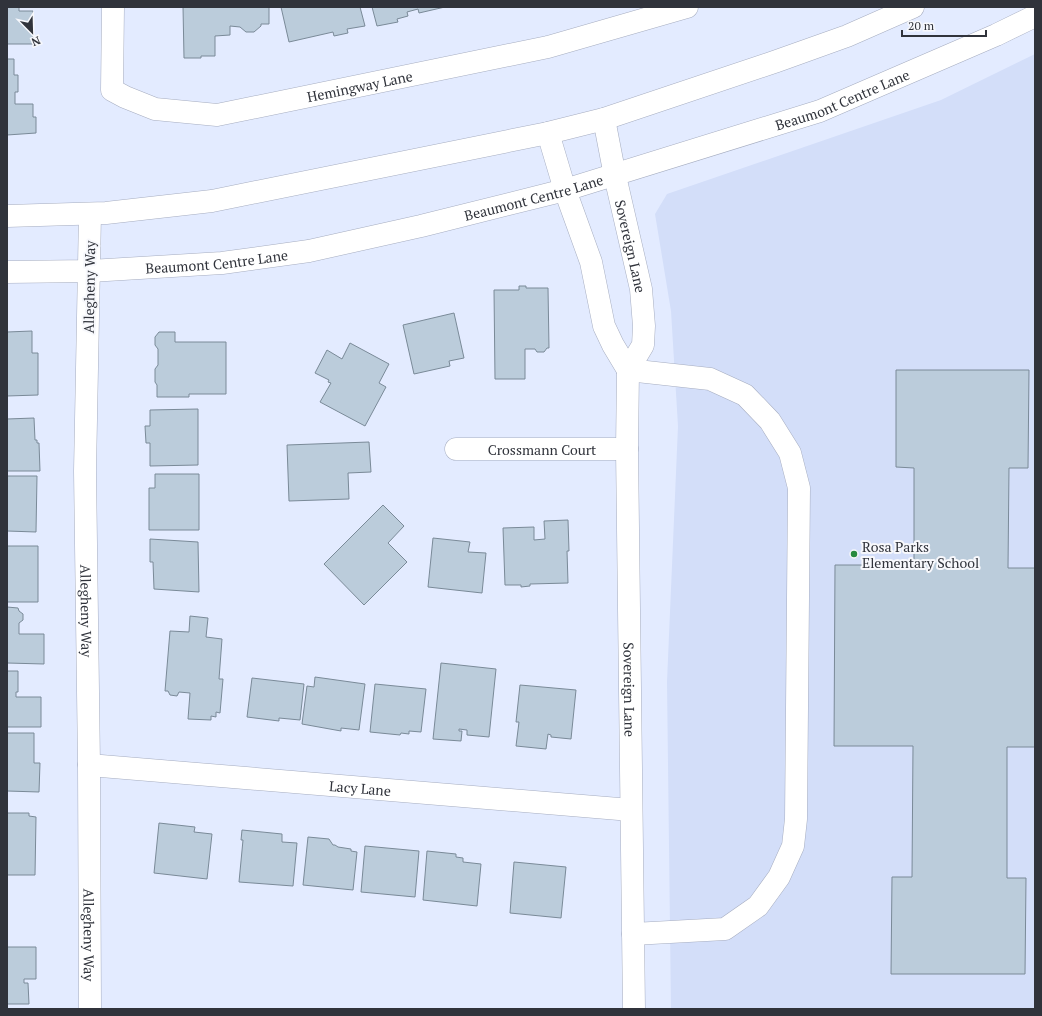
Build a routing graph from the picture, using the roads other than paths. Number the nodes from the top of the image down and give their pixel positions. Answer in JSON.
{"nodes":[{"id":1,"x":112,"y":7,"type":"edge"},
{"id":2,"x":687,"y":7,"type":"edge"},
{"id":3,"x":913,"y":7,"type":"edge"},
{"id":4,"x":1035,"y":16,"type":"edge"},
{"id":5,"x":604,"y":119,"type":"junction"},
{"id":6,"x":548,"y":133,"type":"junction"},
{"id":7,"x":615,"y":176,"type":"junction"},
{"id":8,"x":565,"y":190,"type":"junction"},
{"id":9,"x":90,"y":214,"type":"junction"},
{"id":10,"x":7,"y":216,"type":"edge"},
{"id":11,"x":7,"y":272,"type":"edge"},
{"id":12,"x":90,"y":272,"type":"junction"},
{"id":13,"x":628,"y":370,"type":"junction"},
{"id":14,"x":456,"y":449,"type":"dead end"},
{"id":15,"x":627,"y":449,"type":"junction"},
{"id":16,"x":89,"y":765,"type":"junction"},
{"id":17,"x":631,"y":810,"type":"junction"},
{"id":18,"x":633,"y":934,"type":"junction"},
{"id":19,"x":90,"y":1009,"type":"edge"},
{"id":20,"x":634,"y":1009,"type":"edge"}],
"edges":[{"from":1,"to":2,"type":"street","name":"Hemingway Lane"},
{"from":3,"to":5,"type":"street"},
{"from":4,"to":7,"type":"street","name":"Beaumont Centre Lane"},
{"from":5,"to":6,"type":"street"},
{"from":5,"to":7,"type":"street","name":"Sovereign Lane"},
{"from":6,"to":8,"type":"street"},
{"from":6,"to":9,"type":"street"},
{"from":7,"to":8,"type":"street","name":"Beaumont Centre Lane"},
{"from":7,"to":13,"type":"street","name":"Sovereign Lane"},
{"from":8,"to":12,"type":"street","name":"Beaumont Centre Lane"},
{"from":8,"to":13,"type":"street"},
{"from":9,"to":10,"type":"street"},
{"from":9,"to":12,"type":"street","name":"Allegheny Way"},
{"from":11,"to":12,"type":"street","name":"Beaumont Centre Lane"},
{"from":12,"to":16,"type":"street","name":"Allegheny Way"},
{"from":13,"to":15,"type":"street","name":"Sovereign Lane"},
{"from":13,"to":18,"type":"street"},
{"from":14,"to":15,"type":"street","name":"Crossmann Court"},
{"from":15,"to":17,"type":"street","name":"Sovereign Lane"},
{"from":16,"to":17,"type":"street","name":"Lacy Lane"},
{"from":16,"to":19,"type":"street","name":"Allegheny Way"},
{"from":17,"to":18,"type":"street","name":"Sovereign Lane"},
{"from":18,"to":20,"type":"street","name":"Sovereign Lane"}]}
